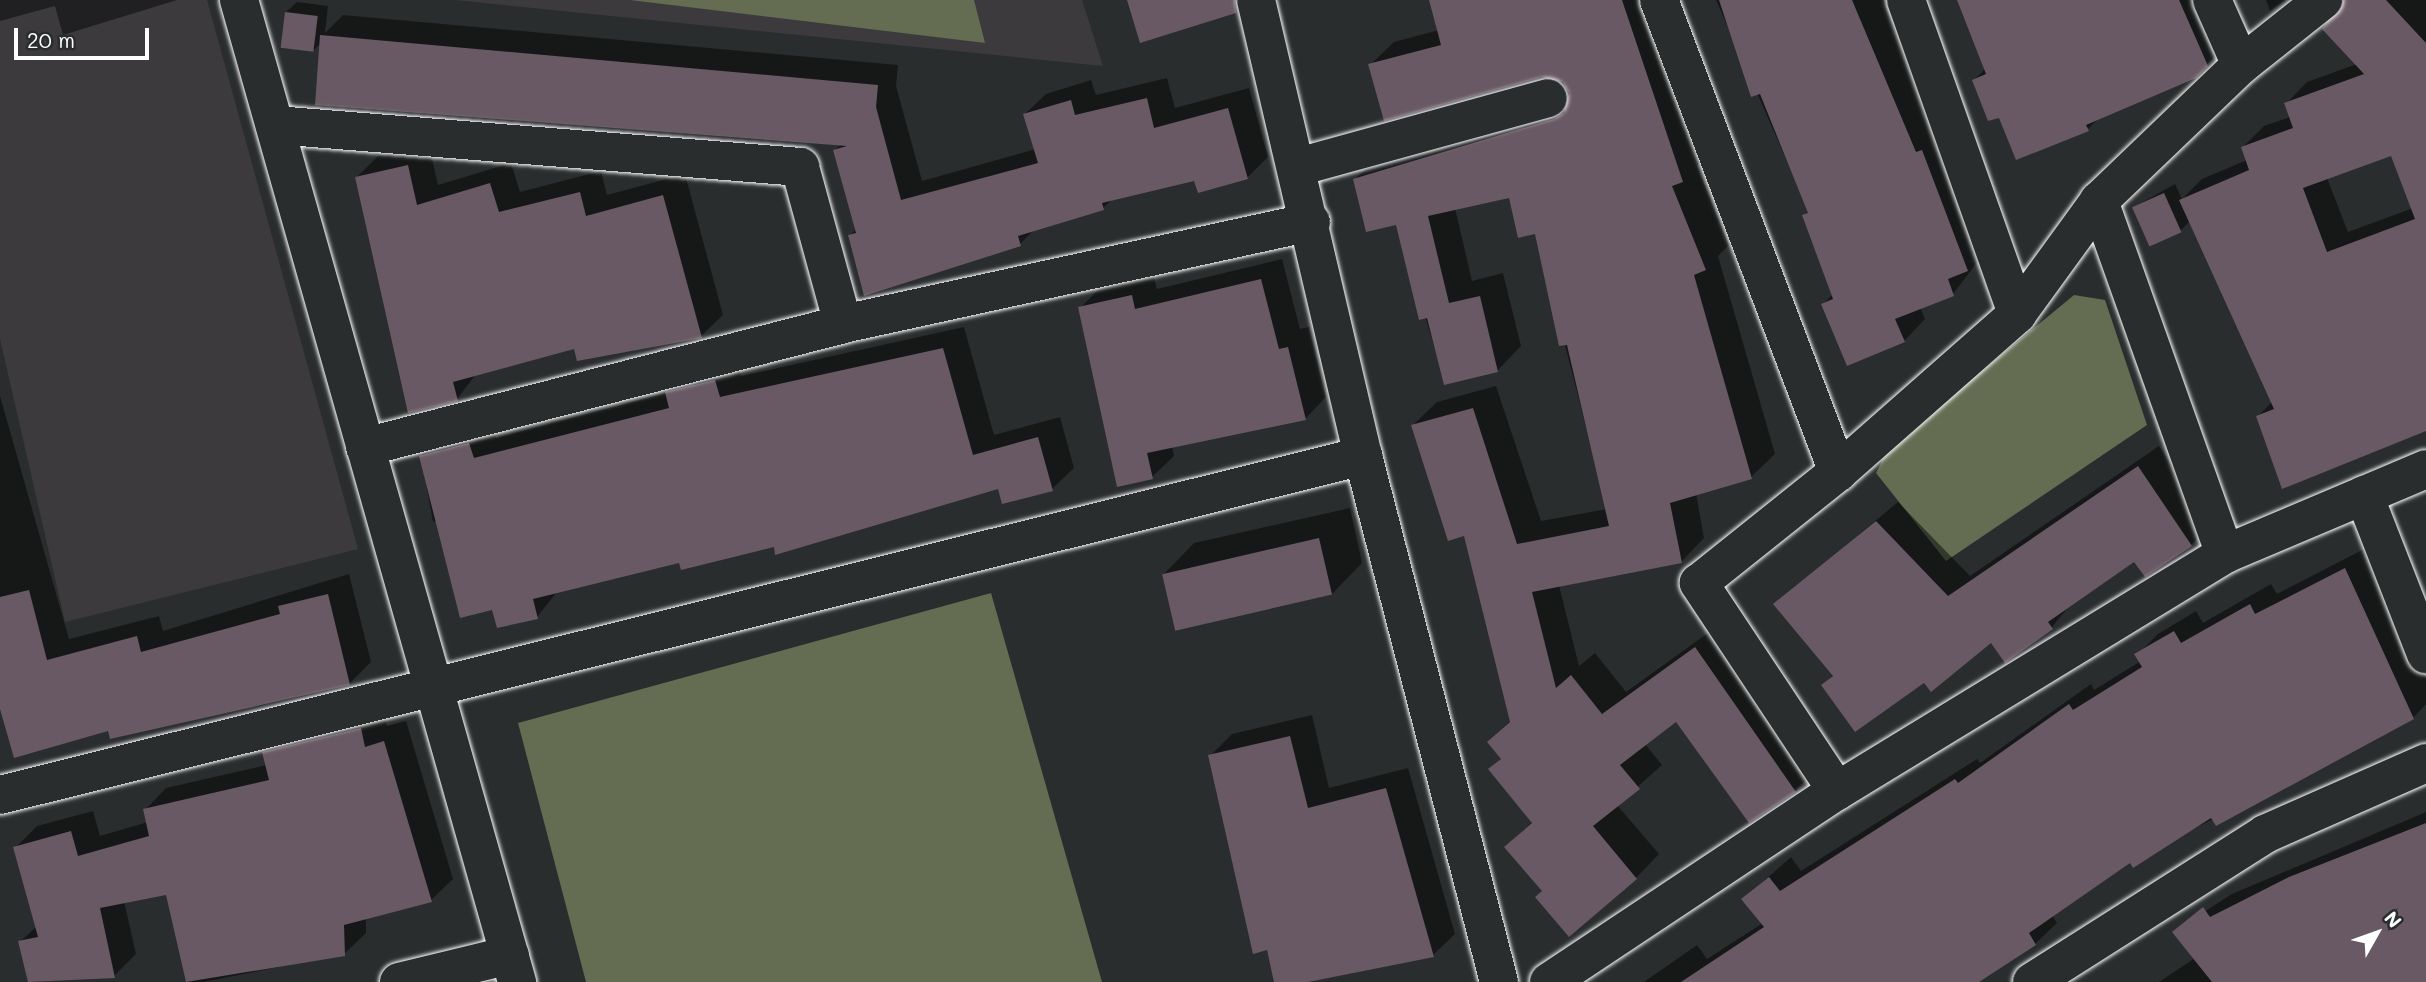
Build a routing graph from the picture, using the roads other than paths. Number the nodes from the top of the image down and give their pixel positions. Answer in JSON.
{"nodes":[{"id":1,"x":239,"y":0,"type":"edge"},
{"id":2,"x":1256,"y":0,"type":"edge"},
{"id":3,"x":1660,"y":0,"type":"edge"},
{"id":4,"x":1906,"y":0,"type":"edge"},
{"id":5,"x":2212,"y":0,"type":"edge"},
{"id":6,"x":2323,"y":0,"type":"edge"},
{"id":7,"x":2241,"y":65,"type":"junction"},
{"id":8,"x":1548,"y":98,"type":"dead end"},
{"id":9,"x":275,"y":125,"type":"junction"},
{"id":10,"x":1298,"y":167,"type":"junction"},
{"id":11,"x":2099,"y":201,"type":"junction"},
{"id":12,"x":1311,"y":222,"type":"junction"},
{"id":13,"x":2017,"y":314,"type":"junction"},
{"id":14,"x":843,"y":324,"type":"junction"},
{"id":15,"x":365,"y":447,"type":"junction"},
{"id":16,"x":1363,"y":456,"type":"junction"},
{"id":17,"x":2426,"y":469,"type":"edge"},
{"id":18,"x":1838,"y":472,"type":"junction"},
{"id":19,"x":2364,"y":495,"type":"junction"},
{"id":20,"x":2225,"y":554,"type":"junction"},
{"id":21,"x":2426,"y":654,"type":"edge"},
{"id":22,"x":437,"y":687,"type":"junction"},
{"id":23,"x":2426,"y":763,"type":"edge"},
{"id":24,"x":1836,"y":791,"type":"junction"},
{"id":25,"x":0,"y":795,"type":"edge"},
{"id":26,"x":513,"y":968,"type":"edge"},
{"id":27,"x":398,"y":982,"type":"edge"},
{"id":28,"x":1499,"y":982,"type":"edge"},
{"id":29,"x":1549,"y":982,"type":"edge"},
{"id":30,"x":2032,"y":982,"type":"edge"}],
"edges":[{"from":1,"to":9,"type":"street"},
{"from":2,"to":10,"type":"street"},
{"from":3,"to":18,"type":"street"},
{"from":4,"to":13,"type":"street"},
{"from":5,"to":7,"type":"street"},
{"from":6,"to":7,"type":"street"},
{"from":7,"to":11,"type":"street"},
{"from":8,"to":10,"type":"street"},
{"from":9,"to":14,"type":"street"},
{"from":9,"to":15,"type":"street"},
{"from":10,"to":12,"type":"street"},
{"from":11,"to":13,"type":"street"},
{"from":11,"to":20,"type":"street"},
{"from":12,"to":14,"type":"street"},
{"from":12,"to":16,"type":"street"},
{"from":13,"to":18,"type":"street"},
{"from":14,"to":15,"type":"street"},
{"from":15,"to":22,"type":"street"},
{"from":16,"to":22,"type":"street"},
{"from":16,"to":28,"type":"street"},
{"from":17,"to":19,"type":"street"},
{"from":18,"to":24,"type":"street"},
{"from":19,"to":20,"type":"street"},
{"from":19,"to":21,"type":"street"},
{"from":20,"to":24,"type":"street"},
{"from":22,"to":25,"type":"street"},
{"from":22,"to":26,"type":"street"},
{"from":23,"to":30,"type":"street"},
{"from":24,"to":29,"type":"street"},
{"from":26,"to":27,"type":"street"}]}
